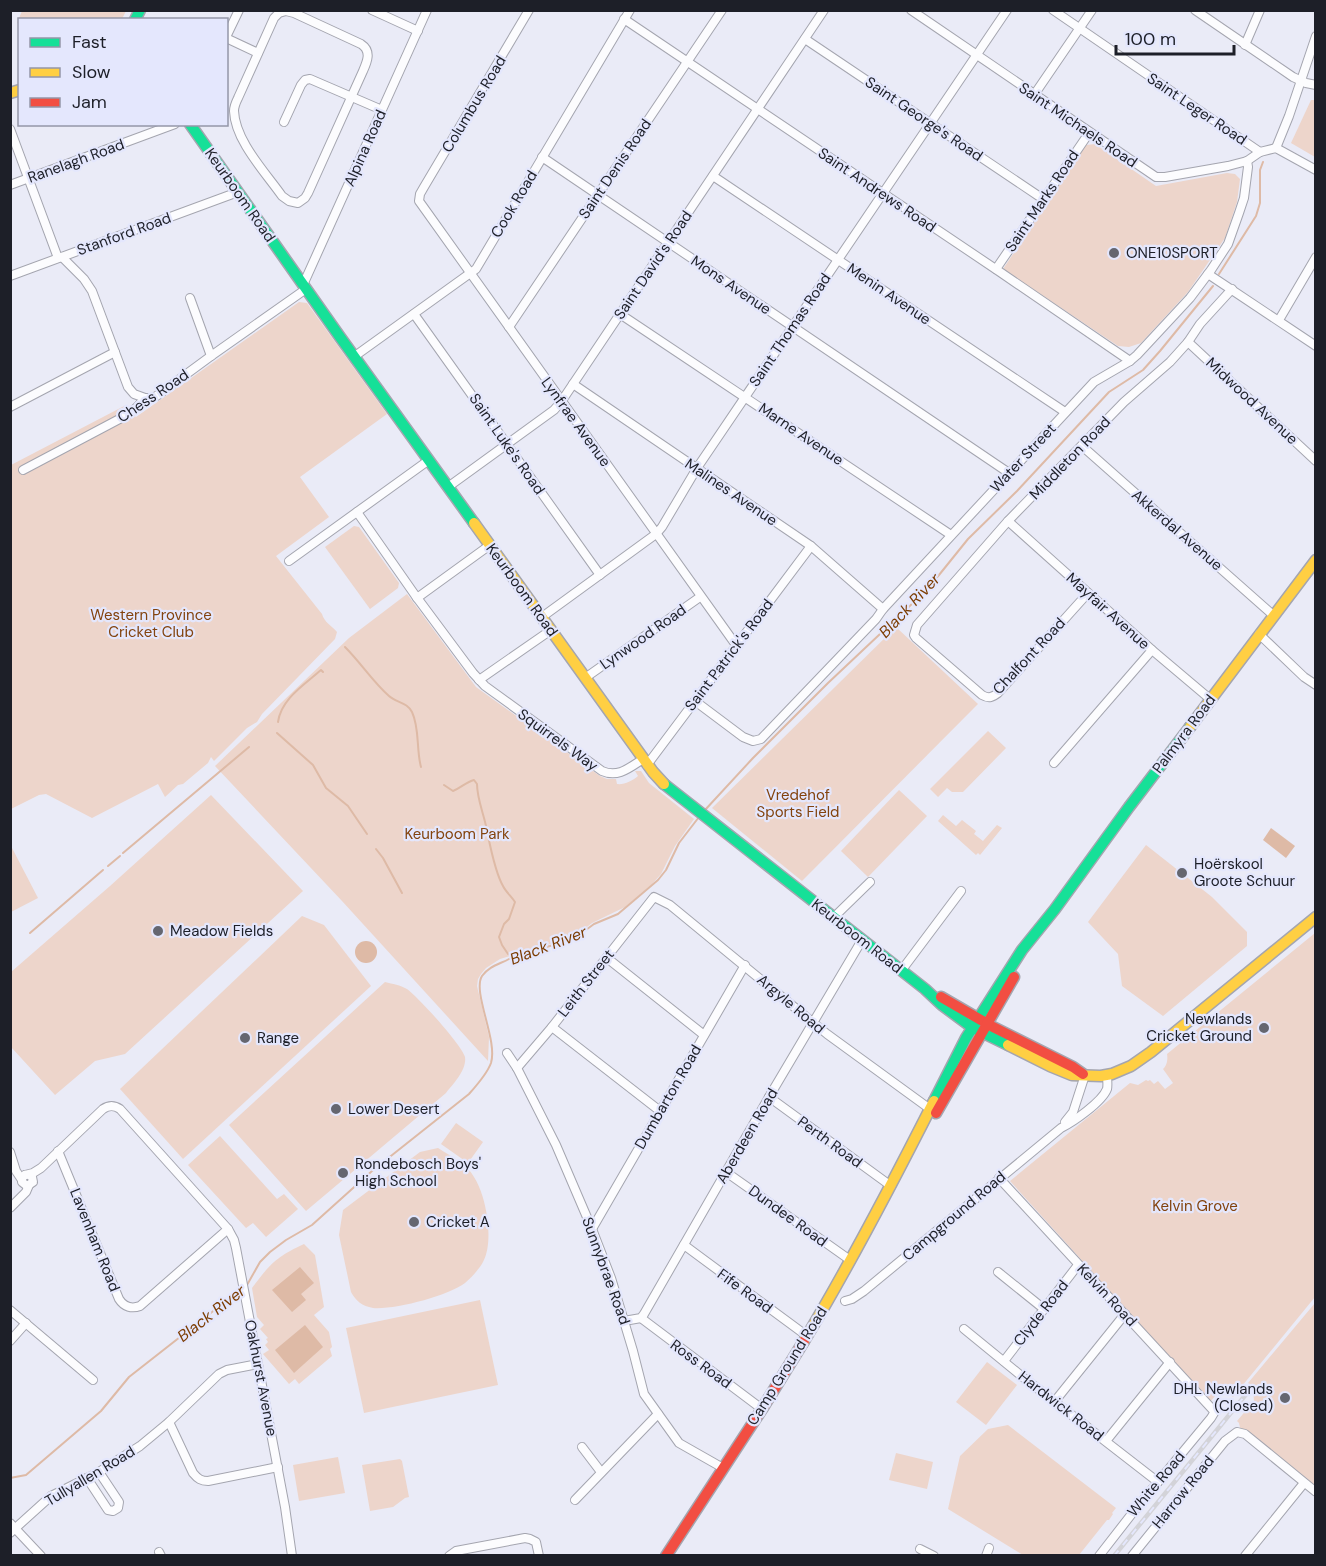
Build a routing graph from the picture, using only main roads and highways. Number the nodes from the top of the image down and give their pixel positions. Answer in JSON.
{"nodes":[{"id":1,"x":191,"y":126,"type":"edge"},
{"id":2,"x":1316,"y":560,"type":"edge"},
{"id":3,"x":1316,"y":917,"type":"edge"},
{"id":4,"x":980,"y":1025,"type":"junction"},
{"id":5,"x":899,"y":1171,"type":"junction"},
{"id":6,"x":666,"y":1556,"type":"edge"}],
"edges":[{"from":1,"to":4,"type":"main road","name":"Keurboom Road"},
{"from":2,"to":4,"type":"main road","name":"Palmyra Road"},
{"from":3,"to":4,"type":"main road"},
{"from":4,"to":5,"type":"main road","name":"Camp Ground Road"},
{"from":4,"to":5,"type":"main road","name":"Camp Ground Road"},
{"from":5,"to":6,"type":"main road","name":"Camp Ground Road"}]}
